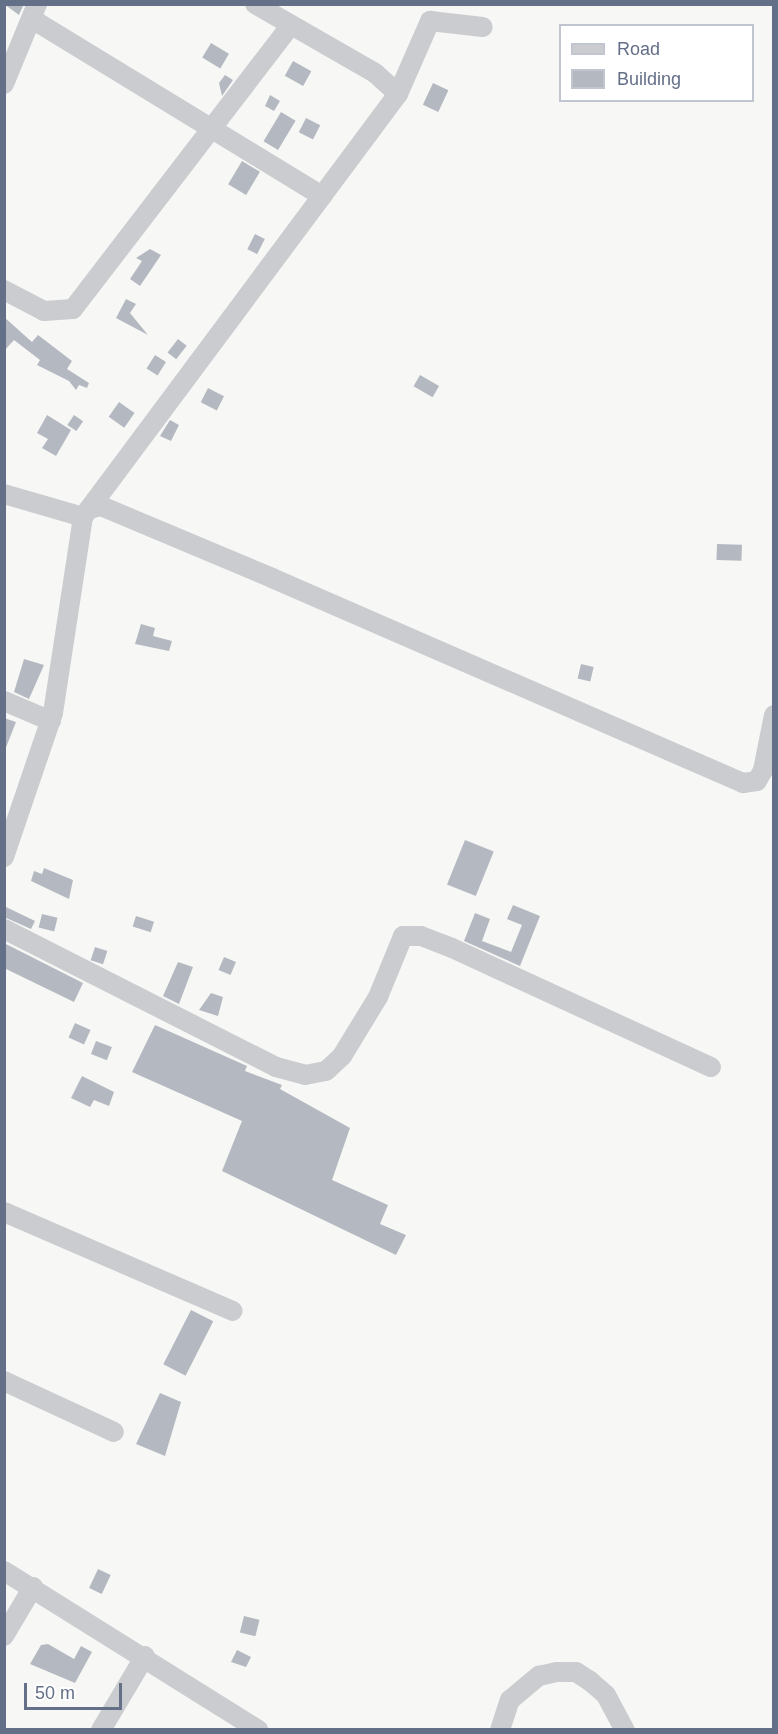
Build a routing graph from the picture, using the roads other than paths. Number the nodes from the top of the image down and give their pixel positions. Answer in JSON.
{"nodes":[{"id":1,"x":255,"y":4,"type":"edge"},
{"id":2,"x":34,"y":12,"type":"edge"},
{"id":3,"x":291,"y":25,"type":"junction"},
{"id":4,"x":483,"y":27,"type":"dead end"},
{"id":5,"x":4,"y":84,"type":"edge"},
{"id":6,"x":398,"y":94,"type":"junction"},
{"id":7,"x":209,"y":130,"type":"junction"},
{"id":8,"x":322,"y":196,"type":"junction"},
{"id":9,"x":4,"y":290,"type":"edge"},
{"id":10,"x":4,"y":494,"type":"edge"},
{"id":11,"x":86,"y":513,"type":"junction"},
{"id":12,"x":4,"y":701,"type":"edge"},
{"id":13,"x":774,"y":715,"type":"edge"},
{"id":14,"x":51,"y":722,"type":"junction"},
{"id":15,"x":4,"y":857,"type":"edge"},
{"id":16,"x":4,"y":928,"type":"edge"},
{"id":17,"x":711,"y":1067,"type":"dead end"},
{"id":18,"x":4,"y":1212,"type":"edge"},
{"id":19,"x":233,"y":1311,"type":"dead end"},
{"id":20,"x":4,"y":1381,"type":"edge"},
{"id":21,"x":114,"y":1432,"type":"dead end"},
{"id":22,"x":4,"y":1570,"type":"edge"},
{"id":23,"x":33,"y":1587,"type":"junction"},
{"id":24,"x":4,"y":1636,"type":"edge"},
{"id":25,"x":145,"y":1656,"type":"junction"},
{"id":26,"x":258,"y":1729,"type":"edge"},
{"id":27,"x":101,"y":1730,"type":"edge"},
{"id":28,"x":500,"y":1730,"type":"edge"},
{"id":29,"x":625,"y":1730,"type":"edge"}],
"edges":[{"from":1,"to":3,"type":"street"},
{"from":2,"to":5,"type":"street"},
{"from":2,"to":7,"type":"street"},
{"from":3,"to":6,"type":"street"},
{"from":3,"to":7,"type":"street"},
{"from":4,"to":6,"type":"street"},
{"from":6,"to":8,"type":"street"},
{"from":7,"to":8,"type":"street"},
{"from":7,"to":9,"type":"street"},
{"from":8,"to":11,"type":"street"},
{"from":10,"to":11,"type":"street"},
{"from":11,"to":13,"type":"street"},
{"from":11,"to":14,"type":"street"},
{"from":12,"to":14,"type":"street"},
{"from":14,"to":15,"type":"street"},
{"from":16,"to":17,"type":"street"},
{"from":18,"to":19,"type":"street"},
{"from":20,"to":21,"type":"street"},
{"from":22,"to":23,"type":"street"},
{"from":23,"to":24,"type":"street"},
{"from":23,"to":25,"type":"street"},
{"from":25,"to":26,"type":"street"},
{"from":25,"to":27,"type":"street"},
{"from":28,"to":29,"type":"street"}]}
